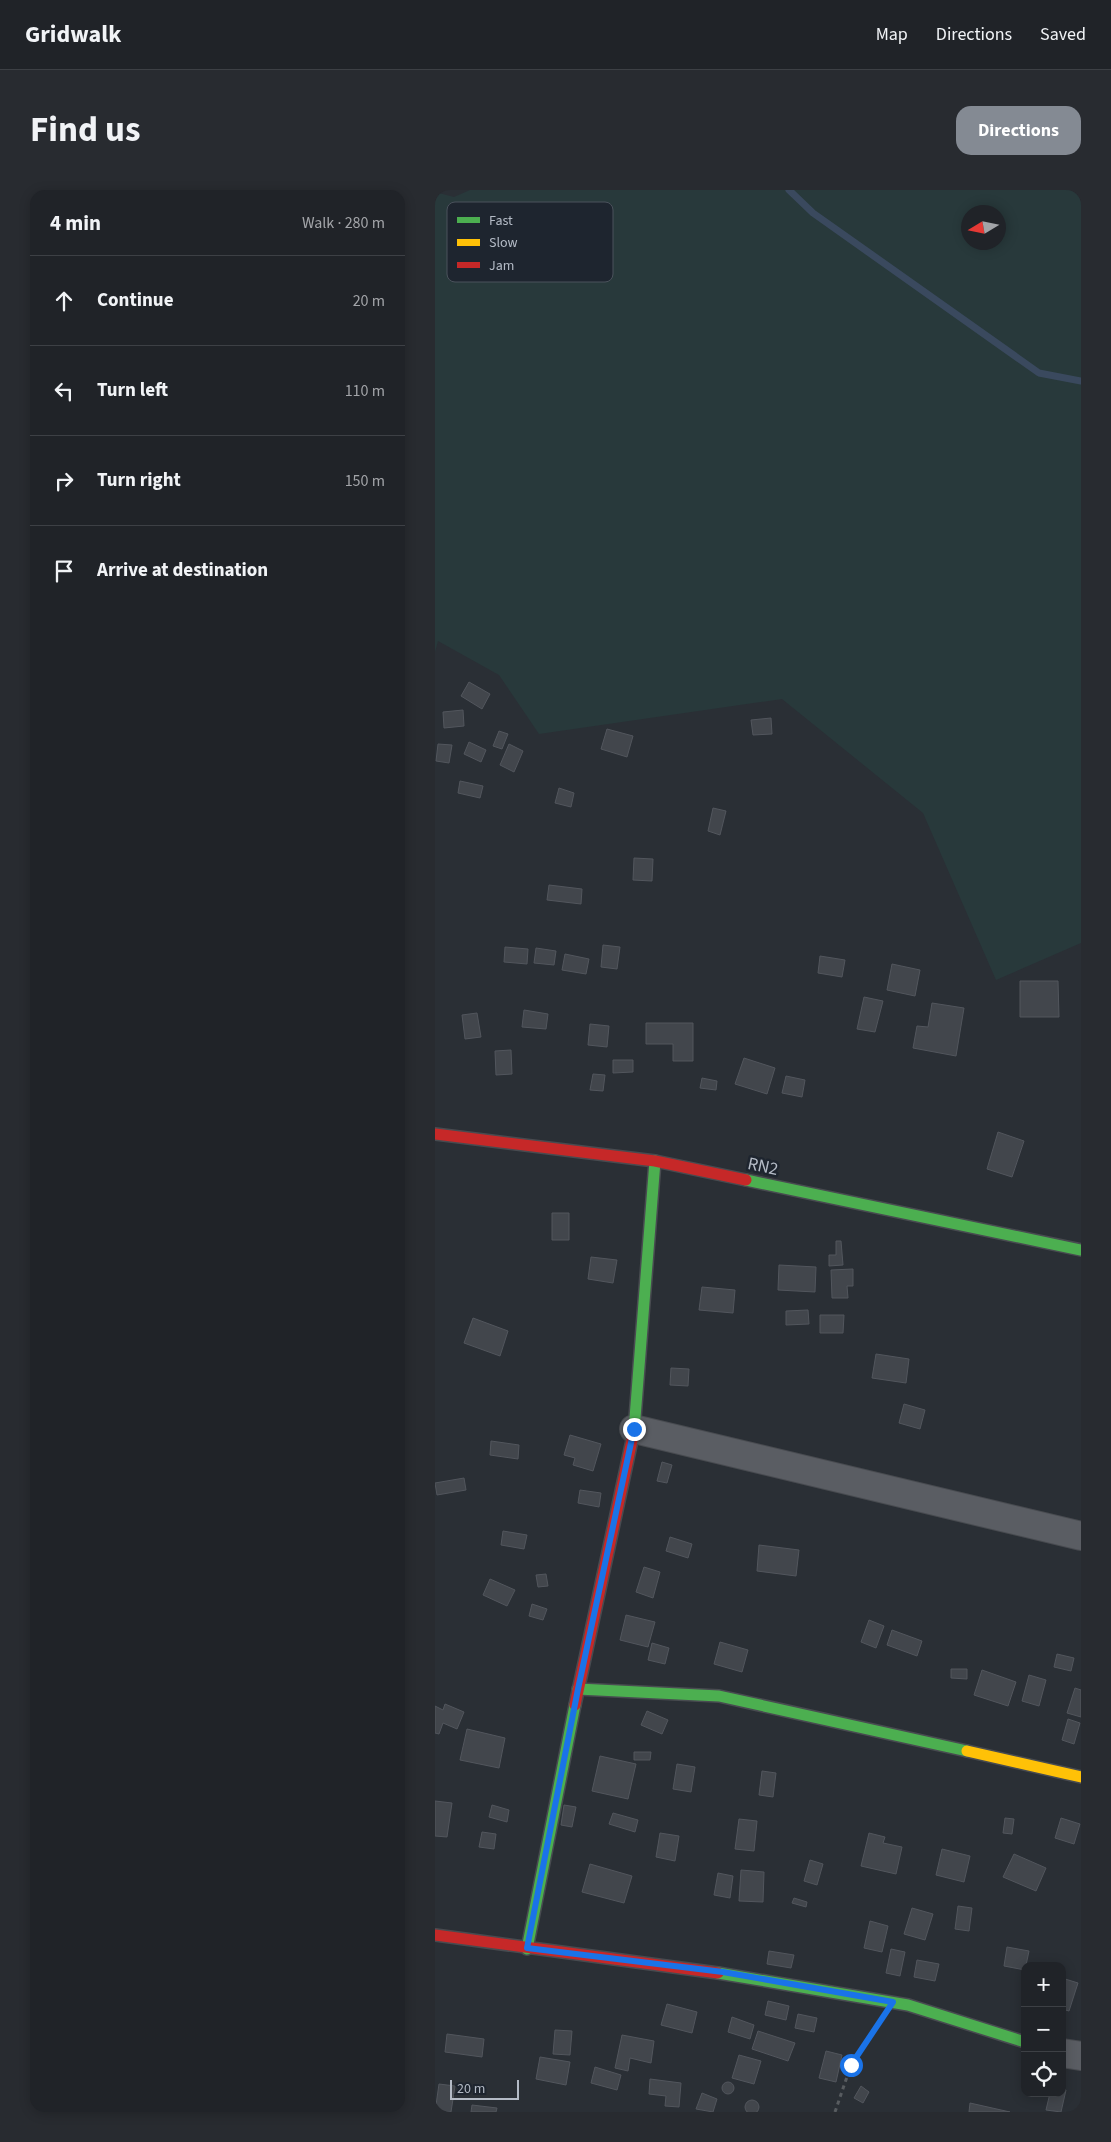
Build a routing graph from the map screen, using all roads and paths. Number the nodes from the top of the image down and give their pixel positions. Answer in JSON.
{"nodes":[{"id":1,"x":435,"y":1134,"type":"edge"},
{"id":2,"x":655,"y":1161,"type":"junction"},
{"id":3,"x":1081,"y":1250,"type":"edge"},
{"id":4,"x":634,"y":1429,"type":"junction"},
{"id":5,"x":1081,"y":1536,"type":"edge"},
{"id":6,"x":578,"y":1689,"type":"junction"},
{"id":7,"x":1081,"y":1777,"type":"edge"},
{"id":8,"x":435,"y":1935,"type":"edge"},
{"id":9,"x":527,"y":1948,"type":"junction"},
{"id":10,"x":893,"y":2002,"type":"junction"},
{"id":11,"x":1021,"y":2041,"type":"edge"},
{"id":12,"x":1066,"y":2054,"type":"edge"},
{"id":13,"x":1081,"y":2056,"type":"edge"},
{"id":14,"x":835,"y":2112,"type":"edge"}],
"edges":[{"from":1,"to":2,"type":"street","name":"RN2"},
{"from":2,"to":3,"type":"street","name":"RN2"},
{"from":2,"to":4,"type":"street"},
{"from":4,"to":5,"type":"street"},
{"from":4,"to":6,"type":"street"},
{"from":6,"to":7,"type":"street"},
{"from":6,"to":9,"type":"street"},
{"from":8,"to":9,"type":"street"},
{"from":9,"to":10,"type":"street"},
{"from":10,"to":11,"type":"street"},
{"from":10,"to":14,"type":"path"},
{"from":12,"to":13,"type":"street"}]}
